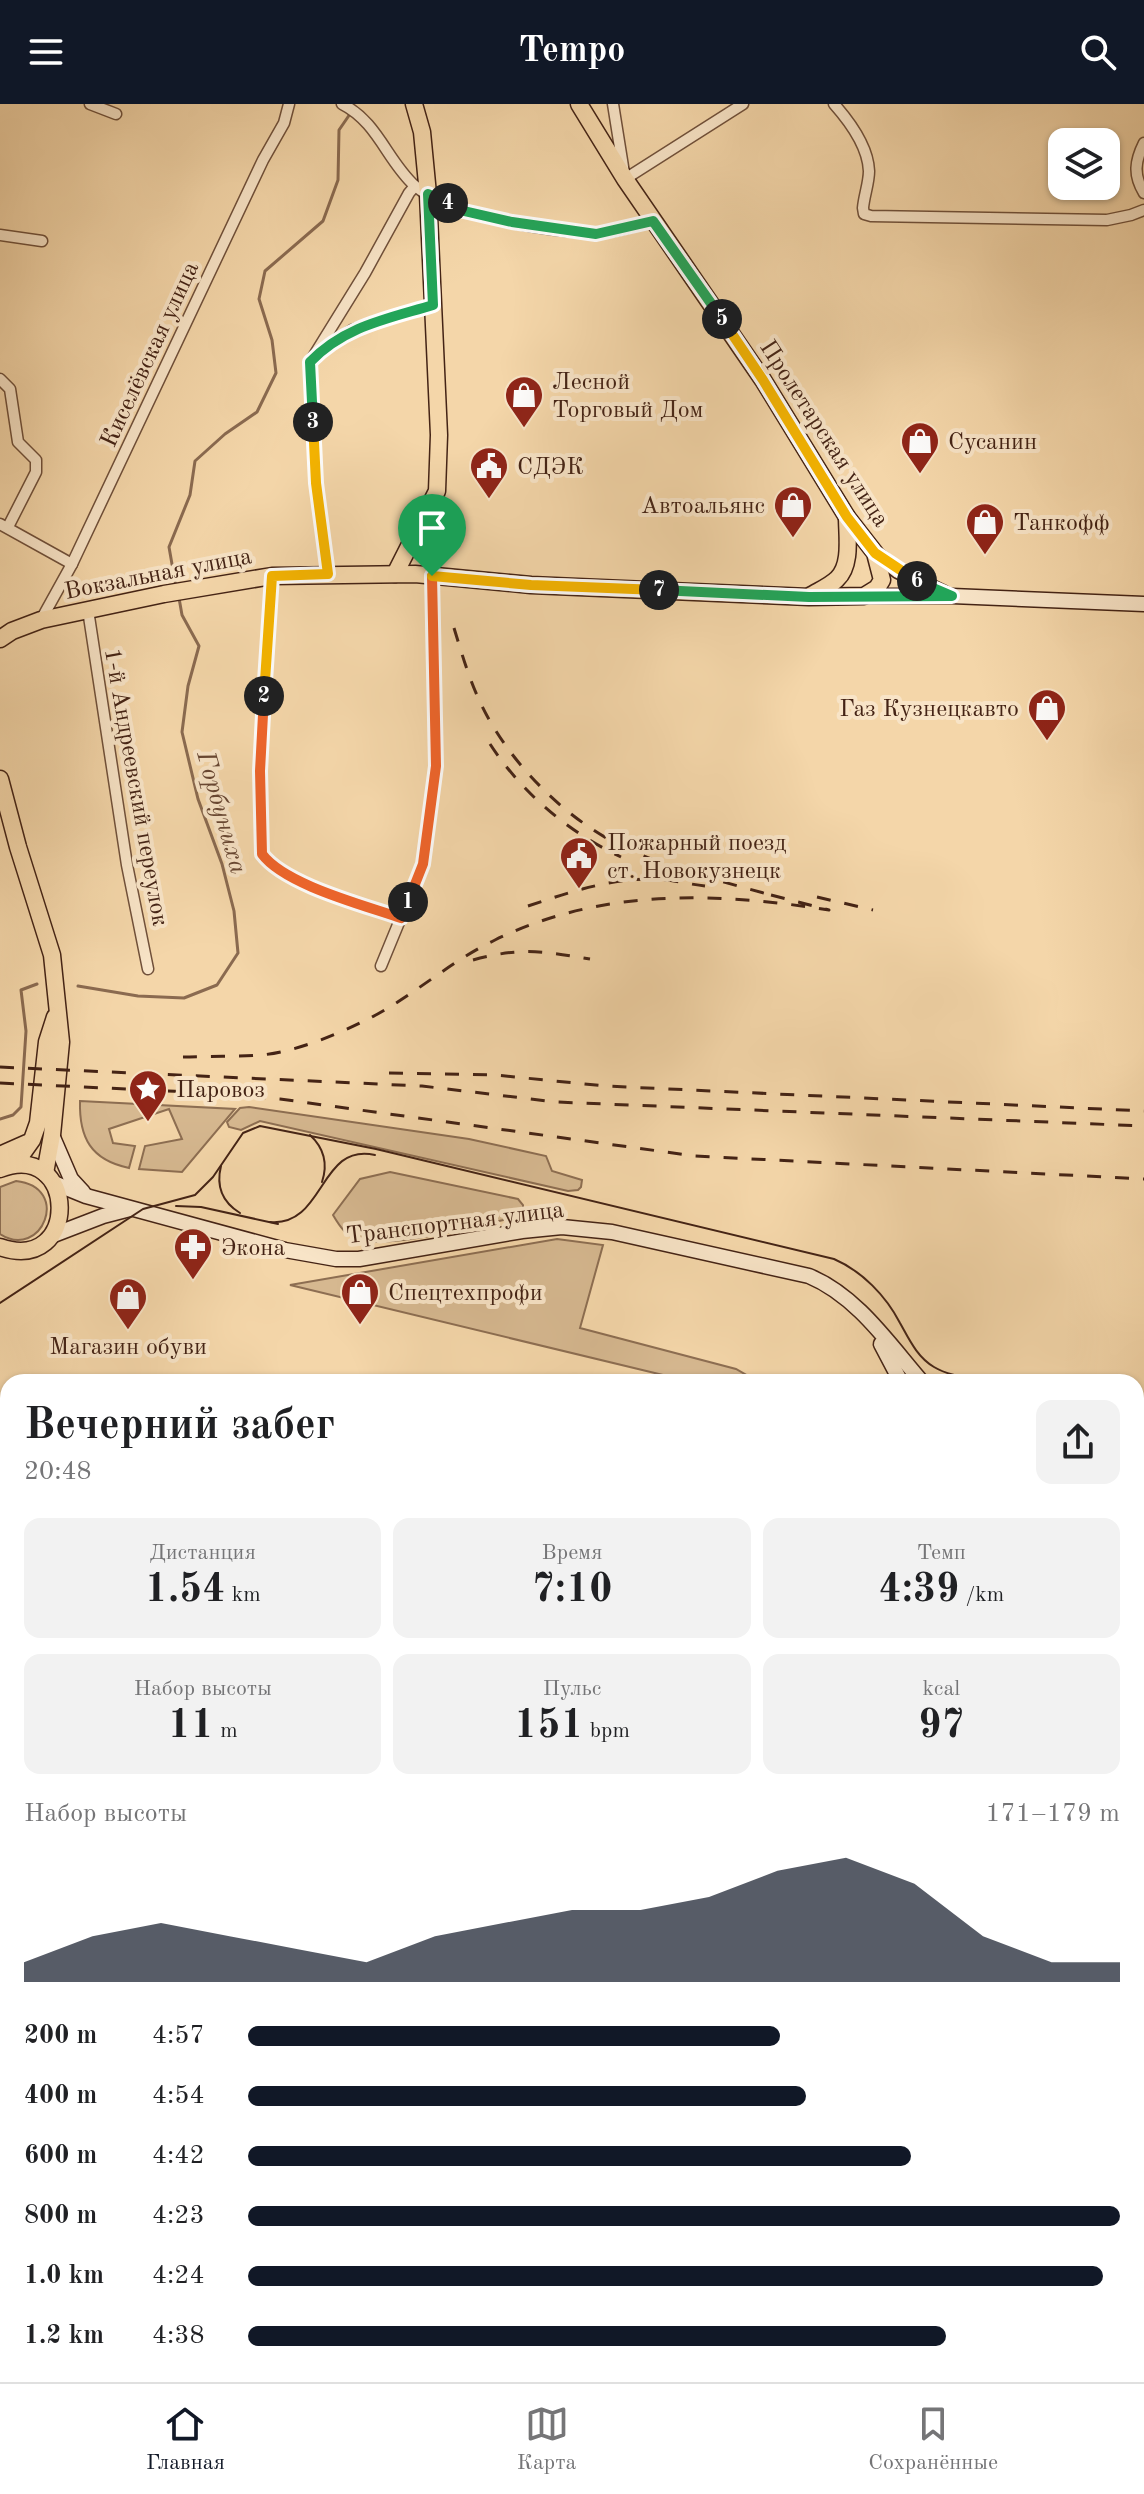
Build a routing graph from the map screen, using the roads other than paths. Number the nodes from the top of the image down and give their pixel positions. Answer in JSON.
{"nodes":[{"id":1,"x":90,"y":104,"type":"edge"},
{"id":2,"x":289,"y":104,"type":"edge"},
{"id":3,"x":414,"y":104,"type":"edge"},
{"id":4,"x":579,"y":104,"type":"edge"},
{"id":5,"x":613,"y":104,"type":"edge"},
{"id":6,"x":743,"y":104,"type":"edge"},
{"id":7,"x":834,"y":104,"type":"edge"},
{"id":8,"x":344,"y":105,"type":"edge"},
{"id":9,"x":116,"y":114,"type":"dead end"},
{"id":10,"x":1144,"y":143,"type":"edge"},
{"id":11,"x":625,"y":179,"type":"junction"},
{"id":12,"x":422,"y":190,"type":"junction"},
{"id":13,"x":1144,"y":193,"type":"edge"},
{"id":14,"x":1144,"y":210,"type":"edge"},
{"id":15,"x":653,"y":221,"type":"junction"},
{"id":16,"x":0,"y":235,"type":"edge"},
{"id":17,"x":42,"y":241,"type":"dead end"},
{"id":18,"x":433,"y":305,"type":"junction"},
{"id":19,"x":310,"y":362,"type":"junction"},
{"id":20,"x":0,"y":379,"type":"edge"},
{"id":21,"x":847,"y":517,"type":"junction"},
{"id":22,"x":4,"y":526,"type":"edge"},
{"id":23,"x":875,"y":553,"type":"junction"},
{"id":24,"x":72,"y":564,"type":"junction"},
{"id":25,"x":328,"y":574,"type":"junction"},
{"id":26,"x":395,"y":574,"type":"junction"},
{"id":27,"x":272,"y":576,"type":"junction"},
{"id":28,"x":432,"y":576,"type":"junction"},
{"id":29,"x":864,"y":596,"type":"junction"},
{"id":30,"x":952,"y":596,"type":"junction"},
{"id":31,"x":809,"y":597,"type":"junction"},
{"id":32,"x":1144,"y":604,"type":"edge"},
{"id":33,"x":88,"y":610,"type":"junction"},
{"id":34,"x":41,"y":620,"type":"junction"},
{"id":35,"x":0,"y":639,"type":"edge"},
{"id":36,"x":0,"y":779,"type":"edge"},
{"id":37,"x":401,"y":918,"type":"junction"},
{"id":38,"x":381,"y":966,"type":"dead end"},
{"id":39,"x":148,"y":969,"type":"dead end"},
{"id":40,"x":57,"y":1011,"type":"junction"},
{"id":41,"x":52,"y":1135,"type":"junction"},
{"id":42,"x":32,"y":1140,"type":"junction"},
{"id":43,"x":0,"y":1155,"type":"edge"},
{"id":44,"x":8,"y":1166,"type":"edge"},
{"id":45,"x":49,"y":1178,"type":"junction"},
{"id":46,"x":86,"y":1196,"type":"junction"},
{"id":47,"x":134,"y":1208,"type":"junction"},
{"id":48,"x":51,"y":1236,"type":"junction"},
{"id":49,"x":0,"y":1247,"type":"edge"},
{"id":50,"x":865,"y":1316,"type":"junction"},
{"id":51,"x":897,"y":1374,"type":"edge"},
{"id":52,"x":915,"y":1374,"type":"edge"}],
"edges":[{"from":1,"to":9,"type":"street"},
{"from":2,"to":24,"type":"street","name":"Киселёвская улица"},
{"from":3,"to":12,"type":"main road"},
{"from":4,"to":11,"type":"main road","name":"Пролетарская улица"},
{"from":5,"to":11,"type":"street"},
{"from":6,"to":11,"type":"street"},
{"from":7,"to":14,"type":"street"},
{"from":8,"to":12,"type":"street"},
{"from":10,"to":13,"type":"street"},
{"from":11,"to":15,"type":"main road","name":"Пролетарская улица"},
{"from":12,"to":15,"type":"street"},
{"from":12,"to":18,"type":"main road"},
{"from":12,"to":19,"type":"street"},
{"from":15,"to":21,"type":"main road","name":"Пролетарская улица"},
{"from":16,"to":17,"type":"street"},
{"from":18,"to":19,"type":"street"},
{"from":18,"to":26,"type":"main road"},
{"from":19,"to":25,"type":"street"},
{"from":20,"to":22,"type":"street"},
{"from":21,"to":23,"type":"main road","name":"Пролетарская улица"},
{"from":21,"to":31,"type":"main road"},
{"from":22,"to":24,"type":"street"},
{"from":23,"to":29,"type":"main road"},
{"from":23,"to":30,"type":"main road","name":"Пролетарская улица"},
{"from":24,"to":34,"type":"street","name":"Киселёвская улица"},
{"from":25,"to":26,"type":"main road","name":"Вокзальная улица"},
{"from":25,"to":27,"type":"main road","name":"Вокзальная улица"},
{"from":26,"to":28,"type":"main road","name":"Вокзальная улица"},
{"from":27,"to":33,"type":"main road","name":"Вокзальная улица"},
{"from":27,"to":37,"type":"street"},
{"from":28,"to":31,"type":"main road","name":"Вокзальная улица"},
{"from":28,"to":37,"type":"street"},
{"from":29,"to":30,"type":"main road","name":"Вокзальная улица"},
{"from":29,"to":31,"type":"main road","name":"Вокзальная улица"},
{"from":30,"to":32,"type":"main road","name":"Вокзальная улица"},
{"from":33,"to":34,"type":"main road","name":"Вокзальная улица"},
{"from":33,"to":39,"type":"street","name":"1-й Андреевский переулок"},
{"from":34,"to":35,"type":"main road","name":"Вокзальная улица"},
{"from":36,"to":40,"type":"main road"},
{"from":37,"to":38,"type":"street"},
{"from":40,"to":41,"type":"main road"},
{"from":40,"to":42,"type":"main road"},
{"from":41,"to":45,"type":"main road"},
{"from":41,"to":46,"type":"main road"},
{"from":42,"to":43,"type":"main road"},
{"from":42,"to":44,"type":"main road"},
{"from":44,"to":45,"type":"main road"},
{"from":45,"to":46,"type":"main road","name":"Транспортная улица"},
{"from":45,"to":48,"type":"main road"},
{"from":46,"to":47,"type":"main road","name":"Транспортная улица"},
{"from":47,"to":48,"type":"main road"},
{"from":47,"to":50,"type":"main road","name":"Транспортная улица"},
{"from":48,"to":49,"type":"main road"},
{"from":50,"to":51,"type":"main road","name":"Транспортная улица"},
{"from":50,"to":52,"type":"main road","name":"Транспортная улица"}]}
